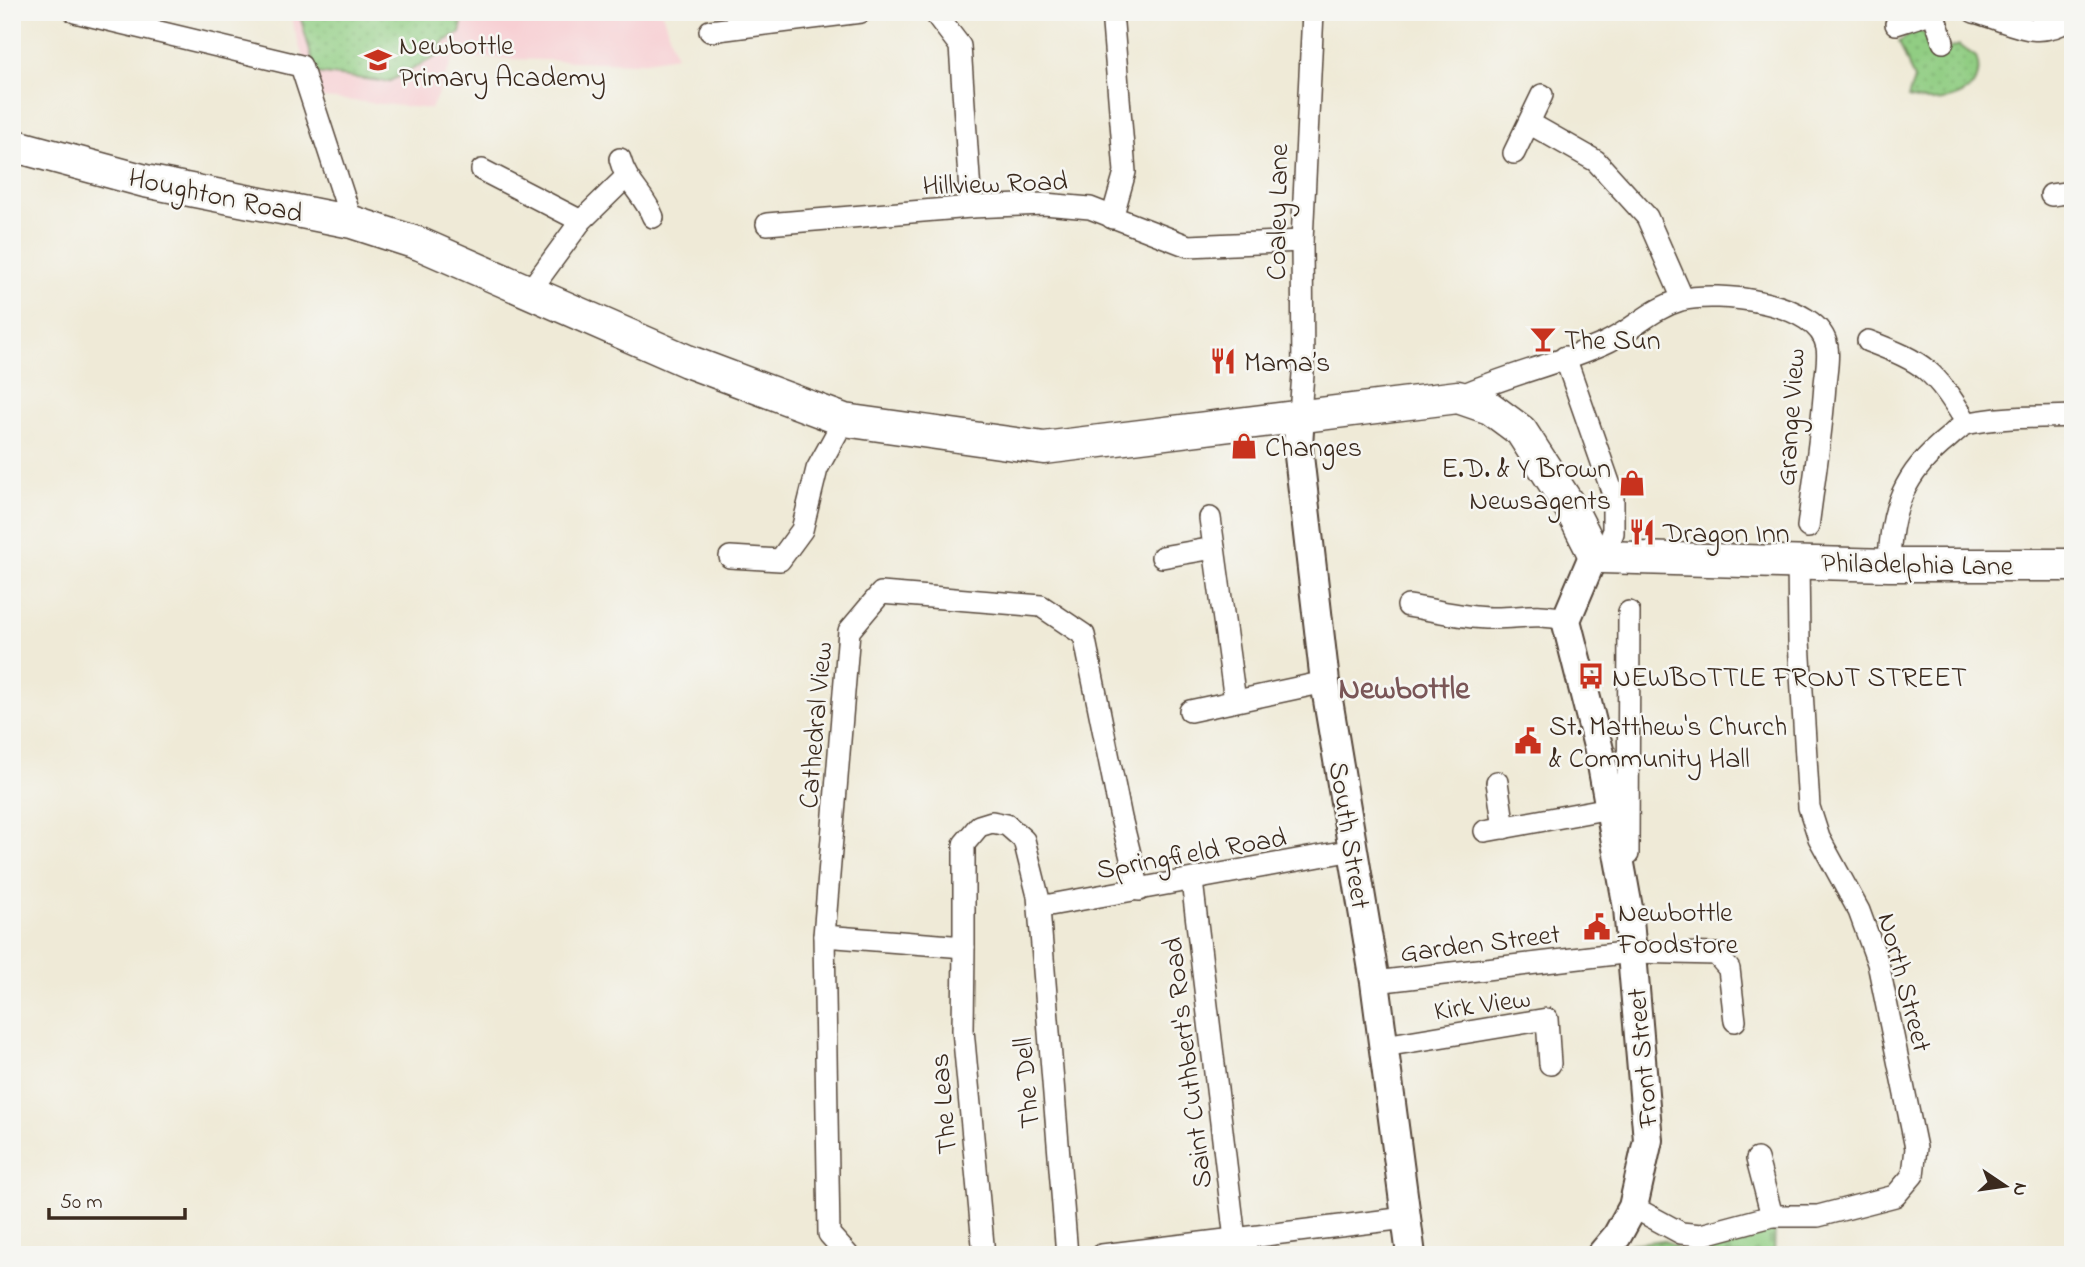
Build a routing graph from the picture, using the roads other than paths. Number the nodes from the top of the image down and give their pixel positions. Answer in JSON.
{"nodes":[{"id":1,"x":75,"y":12,"type":"edge"},
{"id":2,"x":861,"y":12,"type":"edge"},
{"id":3,"x":934,"y":12,"type":"edge"},
{"id":4,"x":1313,"y":12,"type":"edge"},
{"id":5,"x":1934,"y":12,"type":"edge"},
{"id":6,"x":1974,"y":12,"type":"edge"},
{"id":7,"x":2073,"y":18,"type":"edge"},
{"id":8,"x":1113,"y":24,"type":"dead end"},
{"id":9,"x":1896,"y":24,"type":"dead end"},
{"id":10,"x":710,"y":31,"type":"dead end"},
{"id":11,"x":1943,"y":41,"type":"dead end"},
{"id":12,"x":1542,"y":95,"type":"dead end"},
{"id":13,"x":1529,"y":123,"type":"junction"},
{"id":14,"x":12,"y":145,"type":"edge"},
{"id":15,"x":1514,"y":153,"type":"dead end"},
{"id":16,"x":482,"y":170,"type":"dead end"},
{"id":17,"x":2073,"y":192,"type":"edge"},
{"id":18,"x":2051,"y":195,"type":"dead end"},
{"id":19,"x":971,"y":207,"type":"junction"},
{"id":20,"x":653,"y":217,"type":"dead end"},
{"id":21,"x":1112,"y":218,"type":"junction"},
{"id":22,"x":581,"y":221,"type":"junction"},
{"id":23,"x":352,"y":222,"type":"junction"},
{"id":24,"x":767,"y":224,"type":"dead end"},
{"id":25,"x":1302,"y":241,"type":"junction"},
{"id":26,"x":528,"y":292,"type":"junction"},
{"id":27,"x":1683,"y":299,"type":"junction"},
{"id":28,"x":1868,"y":341,"type":"dead end"},
{"id":29,"x":1566,"y":357,"type":"junction"},
{"id":30,"x":1458,"y":397,"type":"junction"},
{"id":31,"x":1300,"y":414,"type":"junction"},
{"id":32,"x":2073,"y":415,"type":"edge"},
{"id":33,"x":844,"y":420,"type":"junction"},
{"id":34,"x":1967,"y":423,"type":"junction"},
{"id":35,"x":1210,"y":518,"type":"dead end"},
{"id":36,"x":1808,"y":527,"type":"dead end"},
{"id":37,"x":1214,"y":548,"type":"junction"},
{"id":38,"x":730,"y":556,"type":"dead end"},
{"id":39,"x":1598,"y":556,"type":"junction"},
{"id":40,"x":1162,"y":557,"type":"dead end"},
{"id":41,"x":1798,"y":560,"type":"junction"},
{"id":42,"x":1889,"y":565,"type":"junction"},
{"id":43,"x":2073,"y":565,"type":"edge"},
{"id":44,"x":1408,"y":606,"type":"dead end"},
{"id":45,"x":1629,"y":611,"type":"dead end"},
{"id":46,"x":1566,"y":620,"type":"junction"},
{"id":47,"x":1325,"y":682,"type":"junction"},
{"id":48,"x":1235,"y":701,"type":"junction"},
{"id":49,"x":1189,"y":711,"type":"dead end"},
{"id":50,"x":1497,"y":782,"type":"dead end"},
{"id":51,"x":1610,"y":808,"type":"junction"},
{"id":52,"x":1353,"y":850,"type":"junction"},
{"id":53,"x":1192,"y":881,"type":"junction"},
{"id":54,"x":1139,"y":890,"type":"junction"},
{"id":55,"x":1039,"y":907,"type":"junction"},
{"id":56,"x":1628,"y":908,"type":"junction"},
{"id":57,"x":824,"y":936,"type":"junction"},
{"id":58,"x":964,"y":947,"type":"junction"},
{"id":59,"x":1632,"y":952,"type":"junction"},
{"id":60,"x":1376,"y":982,"type":"junction"},
{"id":61,"x":1735,"y":1021,"type":"dead end"},
{"id":62,"x":1384,"y":1046,"type":"junction"},
{"id":63,"x":1550,"y":1064,"type":"dead end"},
{"id":64,"x":1757,"y":1159,"type":"dead end"},
{"id":65,"x":1633,"y":1207,"type":"junction"},
{"id":66,"x":1772,"y":1216,"type":"junction"},
{"id":67,"x":1406,"y":1217,"type":"junction"},
{"id":68,"x":1235,"y":1239,"type":"junction"},
{"id":69,"x":848,"y":1255,"type":"edge"},
{"id":70,"x":984,"y":1255,"type":"edge"},
{"id":71,"x":1067,"y":1255,"type":"edge"},
{"id":72,"x":1102,"y":1255,"type":"edge"},
{"id":73,"x":1411,"y":1255,"type":"edge"},
{"id":74,"x":1601,"y":1255,"type":"edge"}],
"edges":[{"from":1,"to":23,"type":"street"},
{"from":2,"to":10,"type":"street"},
{"from":3,"to":19,"type":"street"},
{"from":4,"to":25,"type":"street","name":"Coaley Lane"},
{"from":5,"to":9,"type":"street"},
{"from":5,"to":11,"type":"street"},
{"from":6,"to":7,"type":"street"},
{"from":8,"to":21,"type":"street"},
{"from":12,"to":13,"type":"street"},
{"from":13,"to":15,"type":"street"},
{"from":13,"to":27,"type":"street"},
{"from":14,"to":23,"type":"main road","name":"Houghton Road"},
{"from":16,"to":22,"type":"street"},
{"from":17,"to":18,"type":"street"},
{"from":19,"to":21,"type":"street","name":"Hillview Road"},
{"from":19,"to":24,"type":"street","name":"Hillview Road"},
{"from":20,"to":22,"type":"street"},
{"from":21,"to":25,"type":"street","name":"Hillview Road"},
{"from":22,"to":26,"type":"street"},
{"from":23,"to":26,"type":"main road","name":"Houghton Road"},
{"from":25,"to":31,"type":"street","name":"Coaley Lane"},
{"from":26,"to":33,"type":"main road","name":"Houghton Road"},
{"from":27,"to":29,"type":"street","name":"Grange View"},
{"from":27,"to":36,"type":"street","name":"Grange View"},
{"from":28,"to":34,"type":"street"},
{"from":29,"to":30,"type":"street"},
{"from":29,"to":39,"type":"street"},
{"from":30,"to":31,"type":"main road","name":"Houghton Road"},
{"from":30,"to":39,"type":"main road"},
{"from":31,"to":33,"type":"main road","name":"Houghton Road"},
{"from":31,"to":47,"type":"street","name":"South Street"},
{"from":32,"to":34,"type":"street"},
{"from":33,"to":38,"type":"street"},
{"from":34,"to":42,"type":"street"},
{"from":35,"to":37,"type":"street"},
{"from":37,"to":40,"type":"street"},
{"from":37,"to":48,"type":"street"},
{"from":39,"to":41,"type":"main road","name":"Philadelphia Lane"},
{"from":39,"to":46,"type":"street"},
{"from":41,"to":42,"type":"main road","name":"Philadelphia Lane"},
{"from":41,"to":66,"type":"street","name":"North Street"},
{"from":42,"to":43,"type":"main road","name":"Philadelphia Lane"},
{"from":44,"to":46,"type":"street"},
{"from":45,"to":56,"type":"street","name":"Front Street"},
{"from":46,"to":51,"type":"street","name":"Front Street"},
{"from":47,"to":48,"type":"street"},
{"from":47,"to":52,"type":"street","name":"South Street"},
{"from":48,"to":49,"type":"street"},
{"from":50,"to":51,"type":"street"},
{"from":51,"to":56,"type":"street","name":"Front Street"},
{"from":52,"to":53,"type":"street","name":"Springfield Road"},
{"from":52,"to":60,"type":"street","name":"South Street"},
{"from":53,"to":54,"type":"street","name":"Springfield Road"},
{"from":53,"to":68,"type":"street","name":"Saint Cuthbert's Road"},
{"from":54,"to":55,"type":"street","name":"Springfield Road"},
{"from":54,"to":57,"type":"street","name":"Cathedral View"},
{"from":55,"to":58,"type":"street","name":"The Dell"},
{"from":55,"to":71,"type":"street","name":"The Dell"},
{"from":56,"to":59,"type":"street","name":"Front Street"},
{"from":57,"to":58,"type":"street"},
{"from":57,"to":69,"type":"street","name":"Cathedral View"},
{"from":58,"to":70,"type":"street","name":"The Leas"},
{"from":59,"to":60,"type":"street","name":"Garden Street"},
{"from":59,"to":61,"type":"street","name":"Garden Street"},
{"from":59,"to":65,"type":"street","name":"Front Street"},
{"from":60,"to":62,"type":"street","name":"South Street"},
{"from":62,"to":63,"type":"street","name":"Kirk View"},
{"from":62,"to":67,"type":"street","name":"South Street"},
{"from":64,"to":66,"type":"street"},
{"from":65,"to":66,"type":"street","name":"North Street"},
{"from":65,"to":74,"type":"street","name":"Front Street"},
{"from":67,"to":68,"type":"street"},
{"from":67,"to":73,"type":"street","name":"South Street"},
{"from":68,"to":72,"type":"street"}]}
